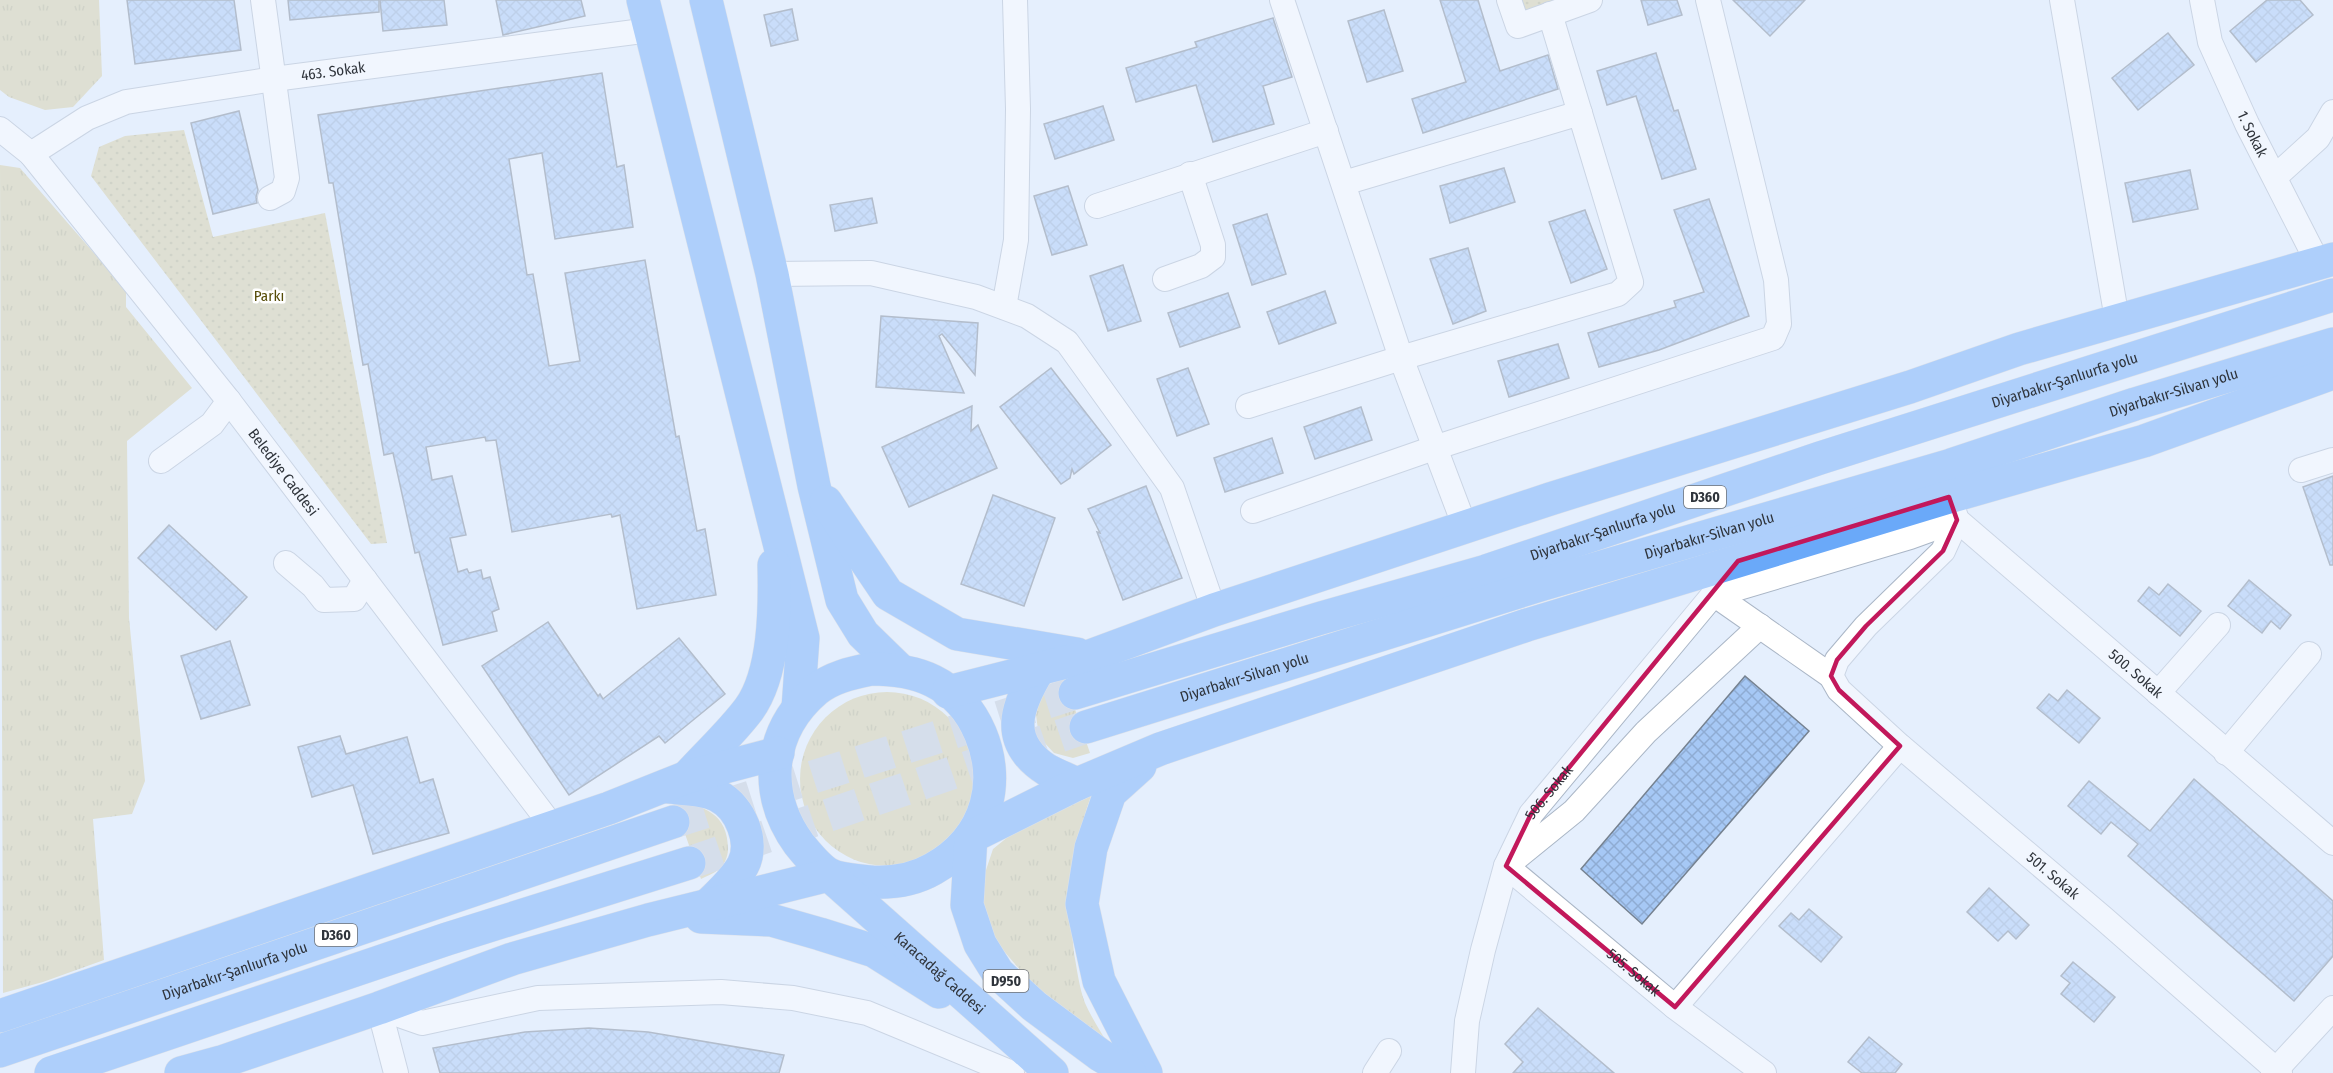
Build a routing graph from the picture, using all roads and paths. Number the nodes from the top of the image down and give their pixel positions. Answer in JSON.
{"nodes":[{"id":1,"x":263,"y":0,"type":"edge"},
{"id":2,"x":706,"y":0,"type":"edge"},
{"id":3,"x":1015,"y":0,"type":"edge"},
{"id":4,"x":1283,"y":0,"type":"edge"},
{"id":5,"x":1509,"y":0,"type":"edge"},
{"id":6,"x":1590,"y":0,"type":"edge"},
{"id":7,"x":1708,"y":0,"type":"edge"},
{"id":8,"x":2062,"y":0,"type":"edge"},
{"id":9,"x":2202,"y":0,"type":"edge"},
{"id":10,"x":1550,"y":14,"type":"junction"},
{"id":11,"x":646,"y":15,"type":"edge"},
{"id":12,"x":274,"y":79,"type":"junction"},
{"id":13,"x":2333,"y":112,"type":"edge"},
{"id":14,"x":1580,"y":113,"type":"junction"},
{"id":15,"x":0,"y":129,"type":"edge"},
{"id":16,"x":1326,"y":130,"type":"junction"},
{"id":17,"x":31,"y":154,"type":"junction"},
{"id":18,"x":1190,"y":174,"type":"junction"},
{"id":19,"x":2274,"y":177,"type":"junction"},
{"id":20,"x":1344,"y":183,"type":"junction"},
{"id":21,"x":270,"y":198,"type":"dead end"},
{"id":22,"x":1097,"y":206,"type":"dead end"},
{"id":23,"x":2326,"y":261,"type":"edge"},
{"id":24,"x":772,"y":274,"type":"junction"},
{"id":25,"x":1165,"y":279,"type":"dead end"},
{"id":26,"x":2202,"y":295,"type":"junction"},
{"id":27,"x":2333,"y":295,"type":"edge"},
{"id":28,"x":1004,"y":308,"type":"junction"},
{"id":29,"x":2117,"y":319,"type":"junction"},
{"id":30,"x":2333,"y":344,"type":"edge"},
{"id":31,"x":1401,"y":358,"type":"junction"},
{"id":32,"x":2333,"y":373,"type":"edge"},
{"id":33,"x":229,"y":400,"type":"junction"},
{"id":34,"x":1248,"y":406,"type":"dead end"},
{"id":35,"x":1434,"y":448,"type":"junction"},
{"id":36,"x":1820,"y":458,"type":"junction"},
{"id":37,"x":2333,"y":460,"type":"edge"},
{"id":38,"x":161,"y":462,"type":"dead end"},
{"id":39,"x":2301,"y":470,"type":"dead end"},
{"id":40,"x":814,"y":486,"type":"junction"},
{"id":41,"x":1952,"y":494,"type":"junction"},
{"id":42,"x":772,"y":510,"type":"junction"},
{"id":43,"x":1252,"y":511,"type":"dead end"},
{"id":44,"x":1465,"y":527,"type":"junction"},
{"id":45,"x":1738,"y":561,"type":"junction"},
{"id":46,"x":286,"y":563,"type":"dead end"},
{"id":47,"x":365,"y":580,"type":"junction"},
{"id":48,"x":1715,"y":595,"type":"junction"},
{"id":49,"x":1214,"y":610,"type":"junction"},
{"id":50,"x":2218,"y":625,"type":"dead end"},
{"id":51,"x":1760,"y":626,"type":"junction"},
{"id":52,"x":2309,"y":654,"type":"dead end"},
{"id":53,"x":1090,"y":656,"type":"junction"},
{"id":54,"x":899,"y":669,"type":"junction"},
{"id":55,"x":1039,"y":669,"type":"junction"},
{"id":56,"x":1831,"y":676,"type":"junction"},
{"id":57,"x":948,"y":692,"type":"junction"},
{"id":58,"x":1075,"y":693,"type":"tunnel mouth"},
{"id":59,"x":2158,"y":693,"type":"junction"},
{"id":60,"x":798,"y":708,"type":"junction"},
{"id":61,"x":1086,"y":727,"type":"tunnel mouth"},
{"id":62,"x":1900,"y":746,"type":"junction"},
{"id":63,"x":1160,"y":749,"type":"junction"},
{"id":64,"x":778,"y":753,"type":"junction"},
{"id":65,"x":2226,"y":753,"type":"junction"},
{"id":66,"x":676,"y":782,"type":"junction"},
{"id":67,"x":1077,"y":784,"type":"junction"},
{"id":68,"x":673,"y":822,"type":"tunnel mouth"},
{"id":69,"x":552,"y":826,"type":"junction"},
{"id":70,"x":971,"y":837,"type":"junction"},
{"id":71,"x":2333,"y":843,"type":"edge"},
{"id":72,"x":689,"y":863,"type":"tunnel mouth"},
{"id":73,"x":1506,"y":866,"type":"junction"},
{"id":74,"x":829,"y":874,"type":"junction"},
{"id":75,"x":709,"y":904,"type":"junction"},
{"id":76,"x":648,"y":920,"type":"junction"},
{"id":77,"x":1674,"y":1007,"type":"junction"},
{"id":78,"x":379,"y":1008,"type":"junction"},
{"id":79,"x":2333,"y":1008,"type":"edge"},
{"id":80,"x":0,"y":1016,"type":"edge"},
{"id":81,"x":1000,"y":1025,"type":"junction"},
{"id":82,"x":0,"y":1051,"type":"edge"},
{"id":83,"x":1389,"y":1051,"type":"dead end"},
{"id":84,"x":223,"y":1067,"type":"edge"},
{"id":85,"x":2276,"y":1072,"type":"edge"},
{"id":86,"x":51,"y":1073,"type":"edge"},
{"id":87,"x":181,"y":1073,"type":"edge"},
{"id":88,"x":396,"y":1073,"type":"edge"},
{"id":89,"x":1012,"y":1073,"type":"edge"},
{"id":90,"x":1052,"y":1073,"type":"edge"},
{"id":91,"x":1130,"y":1073,"type":"edge"},
{"id":92,"x":1146,"y":1073,"type":"edge"},
{"id":93,"x":1375,"y":1073,"type":"edge"},
{"id":94,"x":1463,"y":1073,"type":"edge"},
{"id":95,"x":1764,"y":1073,"type":"edge"}],
"edges":[{"from":1,"to":12,"type":"street"},
{"from":2,"to":24,"type":"highway"},
{"from":3,"to":28,"type":"street"},
{"from":4,"to":16,"type":"street"},
{"from":5,"to":10,"type":"street"},
{"from":6,"to":10,"type":"street"},
{"from":7,"to":35,"type":"street"},
{"from":8,"to":29,"type":"street"},
{"from":9,"to":19,"type":"street","name":"1. Sokak"},
{"from":10,"to":14,"type":"street"},
{"from":11,"to":12,"type":"street","name":"463. Sokak"},
{"from":11,"to":42,"type":"highway"},
{"from":12,"to":17,"type":"street","name":"463. Sokak"},
{"from":12,"to":21,"type":"street"},
{"from":13,"to":19,"type":"street"},
{"from":14,"to":20,"type":"street"},
{"from":14,"to":31,"type":"street"},
{"from":15,"to":17,"type":"street","name":"Belediye Caddesi"},
{"from":16,"to":18,"type":"street"},
{"from":16,"to":20,"type":"street"},
{"from":17,"to":33,"type":"street","name":"Belediye Caddesi"},
{"from":18,"to":22,"type":"street"},
{"from":18,"to":25,"type":"street"},
{"from":19,"to":23,"type":"street","name":"1. Sokak"},
{"from":20,"to":31,"type":"street"},
{"from":23,"to":26,"type":"highway"},
{"from":24,"to":28,"type":"street"},
{"from":24,"to":40,"type":"highway"},
{"from":26,"to":29,"type":"highway"},
{"from":26,"to":36,"type":"highway"},
{"from":27,"to":36,"type":"highway","name":"Diyarbakır-Şanlıurfa yolu","number":"D360"},
{"from":28,"to":49,"type":"street"},
{"from":29,"to":44,"type":"highway"},
{"from":30,"to":41,"type":"highway","name":"Diyarbakır-Silvan yolu","number":"D360"},
{"from":31,"to":34,"type":"street"},
{"from":31,"to":35,"type":"street"},
{"from":32,"to":41,"type":"highway"},
{"from":33,"to":38,"type":"street"},
{"from":33,"to":47,"type":"street","name":"Belediye Caddesi"},
{"from":35,"to":43,"type":"street"},
{"from":35,"to":44,"type":"street"},
{"from":36,"to":58,"type":"highway","name":"Diyarbakır-Şanlıurfa yolu","number":"D360"},
{"from":37,"to":39,"type":"street"},
{"from":40,"to":53,"type":"highway"},
{"from":40,"to":54,"type":"highway"},
{"from":41,"to":45,"type":"highway"},
{"from":41,"to":48,"type":"street"},
{"from":41,"to":56,"type":"street"},
{"from":41,"to":59,"type":"street","name":"500. Sokak"},
{"from":41,"to":61,"type":"highway","name":"Diyarbakır-Silvan yolu","number":"D360"},
{"from":42,"to":60,"type":"highway"},
{"from":42,"to":66,"type":"highway"},
{"from":44,"to":49,"type":"highway"},
{"from":45,"to":48,"type":"street","name":"506. Sokak"},
{"from":45,"to":63,"type":"highway"},
{"from":46,"to":47,"type":"street"},
{"from":47,"to":69,"type":"street","name":"Belediye Caddesi"},
{"from":48,"to":51,"type":"street","name":"501. Sokak"},
{"from":48,"to":73,"type":"street","name":"506. Sokak"},
{"from":49,"to":53,"type":"highway"},
{"from":50,"to":59,"type":"street"},
{"from":51,"to":56,"type":"street","name":"501. Sokak"},
{"from":51,"to":73,"type":"street"},
{"from":52,"to":65,"type":"street"},
{"from":53,"to":55,"type":"highway"},
{"from":54,"to":57,"type":"highway"},
{"from":54,"to":60,"type":"highway"},
{"from":55,"to":57,"type":"highway"},
{"from":55,"to":67,"type":"highway"},
{"from":56,"to":62,"type":"street","name":"501. Sokak"},
{"from":57,"to":70,"type":"highway"},
{"from":59,"to":65,"type":"street","name":"500. Sokak"},
{"from":60,"to":64,"type":"highway","name":"Karacadağ Caddesi"},
{"from":62,"to":77,"type":"street"},
{"from":62,"to":85,"type":"street","name":"501. Sokak"},
{"from":63,"to":67,"type":"highway"},
{"from":63,"to":92,"type":"highway"},
{"from":64,"to":66,"type":"highway"},
{"from":64,"to":74,"type":"highway","name":"Karacadağ Caddesi"},
{"from":65,"to":71,"type":"street","name":"500. Sokak"},
{"from":66,"to":69,"type":"highway"},
{"from":66,"to":75,"type":"highway"},
{"from":67,"to":70,"type":"highway"},
{"from":68,"to":82,"type":"highway","name":"Diyarbakır-Şanlıurfa yolu","number":"D360"},
{"from":69,"to":80,"type":"highway"},
{"from":70,"to":74,"type":"highway"},
{"from":70,"to":91,"type":"highway","number":"D950"},
{"from":72,"to":86,"type":"highway","number":"D360"},
{"from":73,"to":77,"type":"street","name":"505. Sokak"},
{"from":73,"to":94,"type":"street","name":"506. Sokak"},
{"from":74,"to":75,"type":"highway"},
{"from":74,"to":81,"type":"highway","name":"Karacadağ Caddesi","number":"D950"},
{"from":75,"to":76,"type":"highway"},
{"from":76,"to":78,"type":"highway"},
{"from":76,"to":81,"type":"highway"},
{"from":77,"to":95,"type":"street","name":"505. Sokak"},
{"from":78,"to":84,"type":"highway"},
{"from":78,"to":88,"type":"street"},
{"from":78,"to":89,"type":"street"},
{"from":79,"to":85,"type":"street"},
{"from":81,"to":90,"type":"highway","name":"Karacadağ Caddesi","number":"D950"},
{"from":83,"to":93,"type":"street"},
{"from":84,"to":87,"type":"highway"}]}
